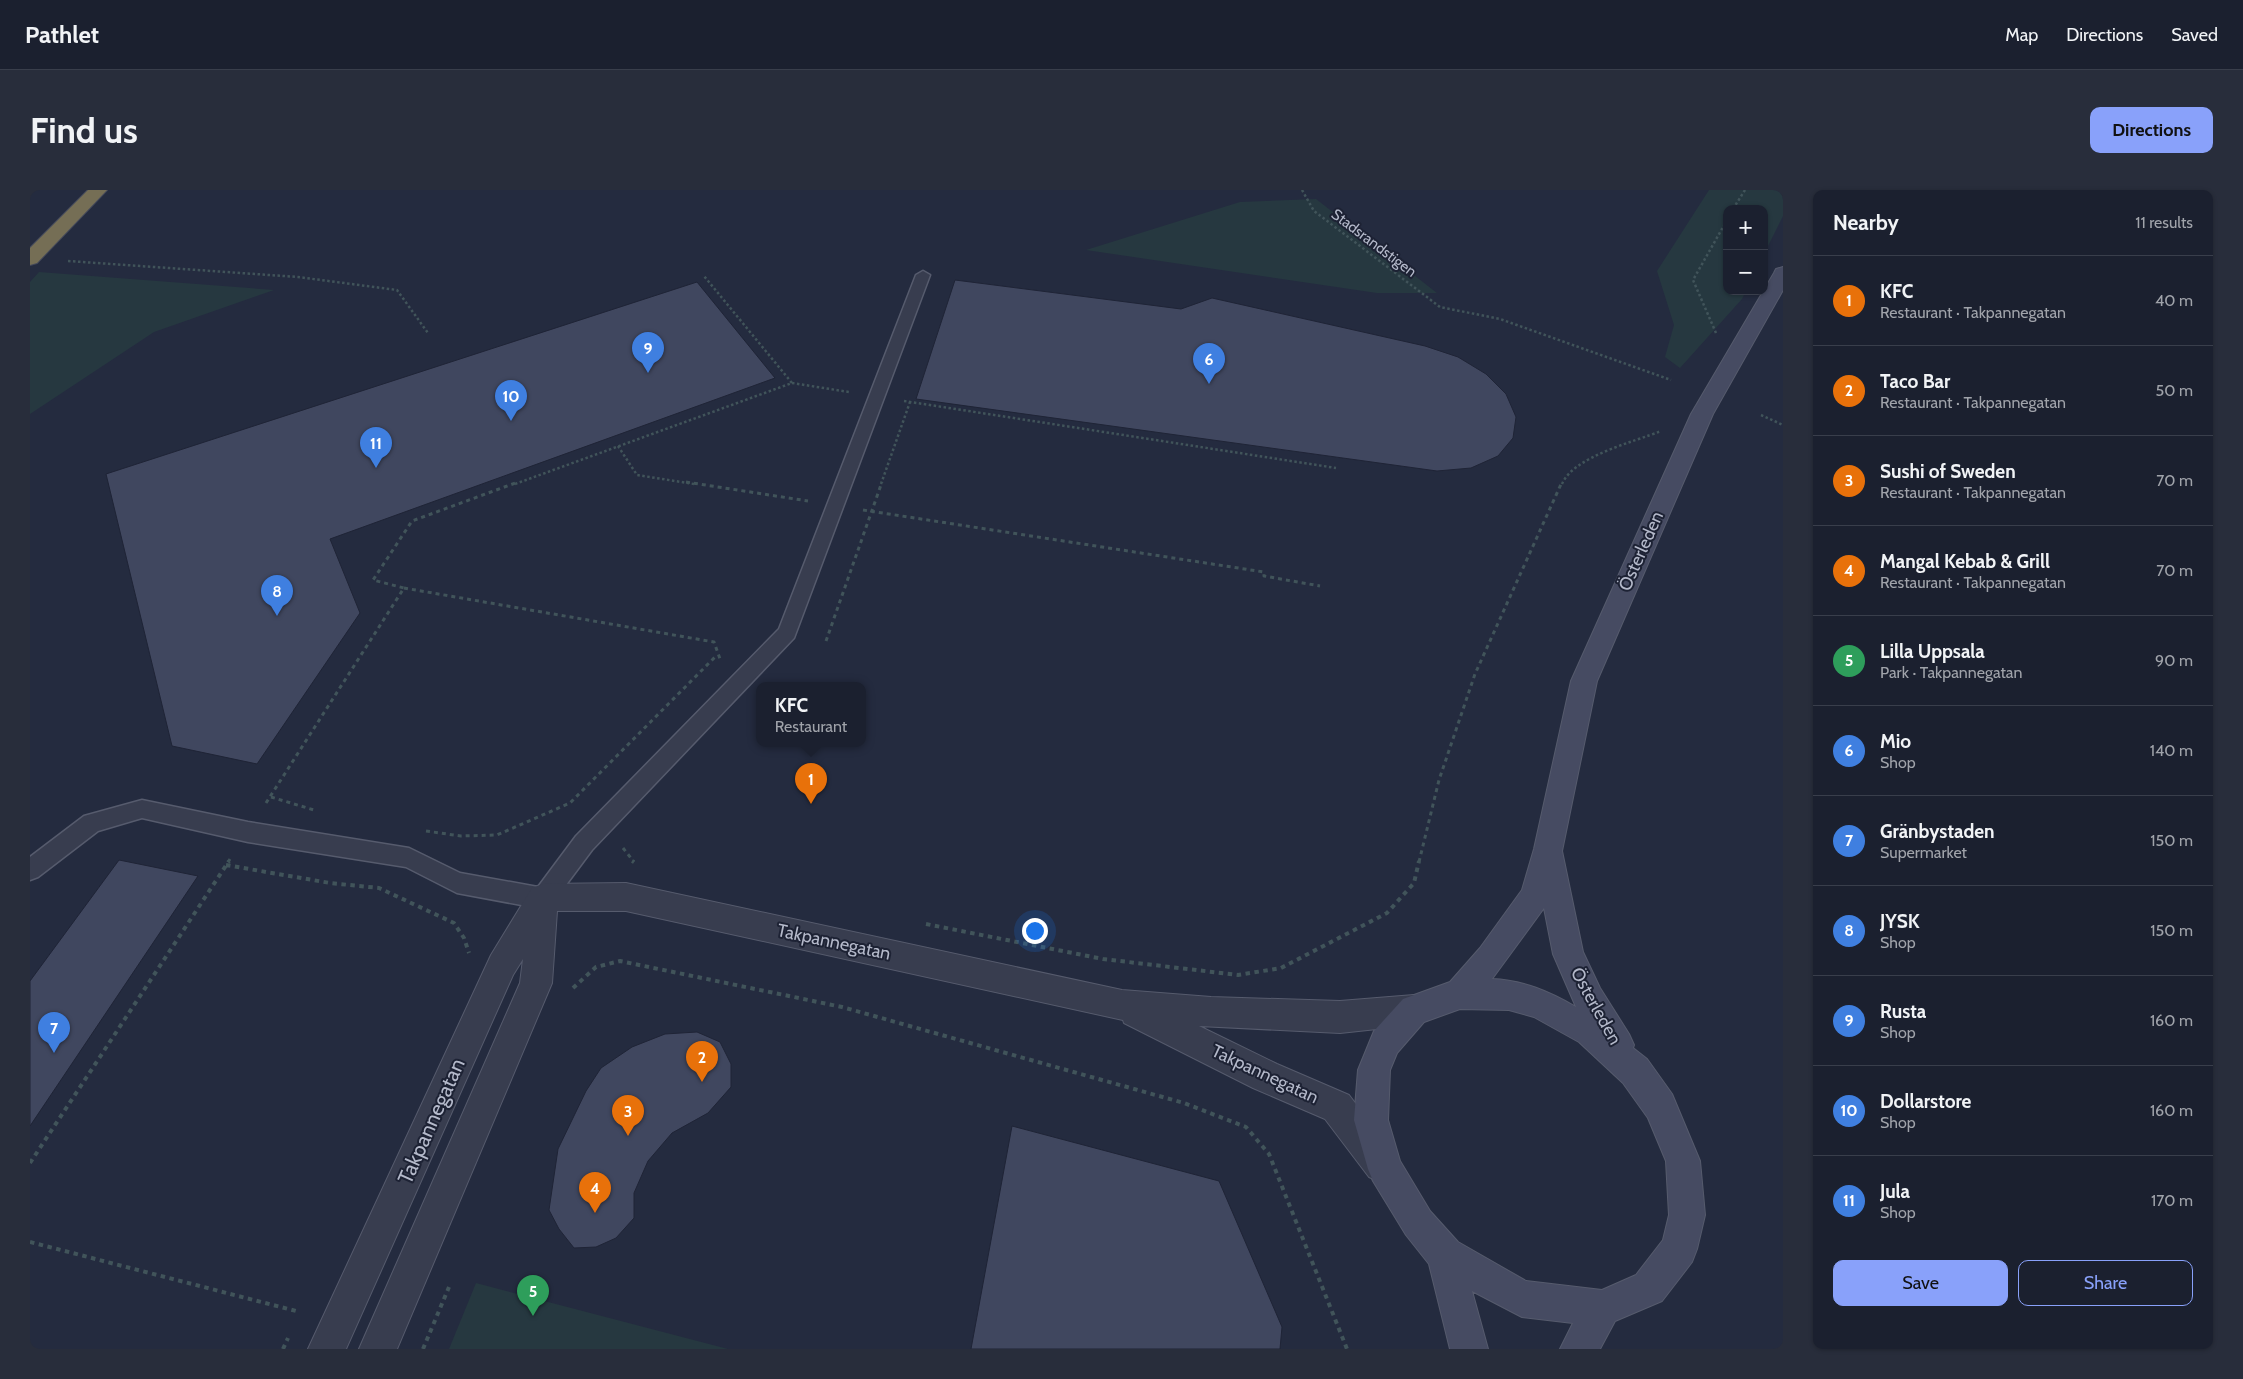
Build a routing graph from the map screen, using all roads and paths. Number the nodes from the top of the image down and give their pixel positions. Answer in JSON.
{"nodes":[{"id":1,"x":98,"y":190,"type":"edge"},
{"id":2,"x":1302,"y":190,"type":"edge"},
{"id":3,"x":1745,"y":190,"type":"edge"},
{"id":4,"x":1736,"y":205,"type":"edge"},
{"id":5,"x":1723,"y":227,"type":"edge"},
{"id":6,"x":30,"y":259,"type":"edge"},
{"id":7,"x":66,"y":261,"type":"dead end"},
{"id":8,"x":1783,"y":273,"type":"edge"},
{"id":9,"x":923,"y":274,"type":"dead end"},
{"id":10,"x":704,"y":276,"type":"dead end"},
{"id":11,"x":428,"y":333,"type":"dead end"},
{"id":12,"x":1718,"y":340,"type":"dead end"},
{"id":13,"x":1671,"y":380,"type":"dead end"},
{"id":14,"x":792,"y":383,"type":"junction"},
{"id":15,"x":877,"y":397,"type":"junction"},
{"id":16,"x":910,"y":402,"type":"junction"},
{"id":17,"x":1761,"y":416,"type":"dead end"},
{"id":18,"x":1783,"y":425,"type":"edge"},
{"id":19,"x":1666,"y":429,"type":"dead end"},
{"id":20,"x":618,"y":446,"type":"junction"},
{"id":21,"x":1336,"y":468,"type":"dead end"},
{"id":22,"x":836,"y":506,"type":"junction"},
{"id":23,"x":872,"y":511,"type":"junction"},
{"id":24,"x":1320,"y":586,"type":"dead end"},
{"id":25,"x":404,"y":588,"type":"junction"},
{"id":26,"x":826,"y":641,"type":"dead end"},
{"id":27,"x":248,"y":832,"type":"junction"},
{"id":28,"x":476,"y":836,"type":"dead end"},
{"id":29,"x":1548,"y":849,"type":"junction"},
{"id":30,"x":226,"y":865,"type":"junction"},
{"id":31,"x":30,"y":870,"type":"edge"},
{"id":32,"x":543,"y":898,"type":"junction"},
{"id":33,"x":920,"y":923,"type":"dead end"},
{"id":34,"x":468,"y":960,"type":"dead end"},
{"id":35,"x":572,"y":988,"type":"dead end"},
{"id":36,"x":1460,"y":994,"type":"junction"},
{"id":37,"x":1122,"y":1005,"type":"junction"},
{"id":38,"x":1414,"y":1010,"type":"junction"},
{"id":39,"x":1635,"y":1071,"type":"junction"},
{"id":40,"x":30,"y":1163,"type":"edge"},
{"id":41,"x":1385,"y":1169,"type":"junction"},
{"id":42,"x":30,"y":1242,"type":"edge"},
{"id":43,"x":1445,"y":1254,"type":"junction"},
{"id":44,"x":450,"y":1282,"type":"dead end"},
{"id":45,"x":305,"y":1304,"type":"dead end"},
{"id":46,"x":1602,"y":1308,"type":"junction"},
{"id":47,"x":300,"y":1312,"type":"junction"},
{"id":48,"x":297,"y":1320,"type":"dead end"},
{"id":49,"x":290,"y":1334,"type":"dead end"},
{"id":50,"x":283,"y":1349,"type":"edge"},
{"id":51,"x":327,"y":1349,"type":"edge"},
{"id":52,"x":378,"y":1349,"type":"edge"},
{"id":53,"x":423,"y":1349,"type":"edge"},
{"id":54,"x":1347,"y":1349,"type":"edge"},
{"id":55,"x":1469,"y":1349,"type":"edge"},
{"id":56,"x":1579,"y":1349,"type":"edge"}],
"edges":[{"from":1,"to":6,"type":"highway"},
{"from":2,"to":13,"type":"path","name":"Stadsrandstigen"},
{"from":3,"to":4,"type":"path"},
{"from":5,"to":12,"type":"path"},
{"from":7,"to":11,"type":"path"},
{"from":8,"to":29,"type":"main road","name":"Österleden"},
{"from":9,"to":15,"type":"lane"},
{"from":10,"to":14,"type":"path"},
{"from":14,"to":15,"type":"path"},
{"from":14,"to":20,"type":"path"},
{"from":15,"to":16,"type":"path"},
{"from":15,"to":22,"type":"lane"},
{"from":16,"to":21,"type":"path"},
{"from":16,"to":23,"type":"path"},
{"from":17,"to":18,"type":"path"},
{"from":19,"to":33,"type":"path"},
{"from":20,"to":22,"type":"path"},
{"from":20,"to":25,"type":"path"},
{"from":22,"to":23,"type":"path"},
{"from":22,"to":32,"type":"lane"},
{"from":23,"to":24,"type":"path"},
{"from":23,"to":26,"type":"path"},
{"from":25,"to":27,"type":"path"},
{"from":25,"to":28,"type":"path"},
{"from":27,"to":30,"type":"path"},
{"from":27,"to":31,"type":"lane"},
{"from":27,"to":32,"type":"lane"},
{"from":29,"to":36,"type":"main road","name":"Österleden"},
{"from":29,"to":39,"type":"main road","name":"Österleden"},
{"from":30,"to":34,"type":"path"},
{"from":30,"to":40,"type":"path"},
{"from":32,"to":37,"type":"street","name":"Takpannegatan"},
{"from":32,"to":51,"type":"street","name":"Takpannegatan"},
{"from":32,"to":52,"type":"street"},
{"from":35,"to":54,"type":"path"},
{"from":36,"to":38,"type":"main road"},
{"from":36,"to":39,"type":"main road"},
{"from":37,"to":38,"type":"street","name":"Takpannegatan"},
{"from":37,"to":41,"type":"street","name":"Takpannegatan"},
{"from":38,"to":41,"type":"main road"},
{"from":39,"to":46,"type":"main road"},
{"from":41,"to":43,"type":"main road"},
{"from":42,"to":47,"type":"path"},
{"from":43,"to":46,"type":"main road"},
{"from":43,"to":55,"type":"main road"},
{"from":44,"to":53,"type":"path"},
{"from":45,"to":47,"type":"path"},
{"from":46,"to":56,"type":"main road"},
{"from":47,"to":48,"type":"path"},
{"from":49,"to":50,"type":"path"}]}
